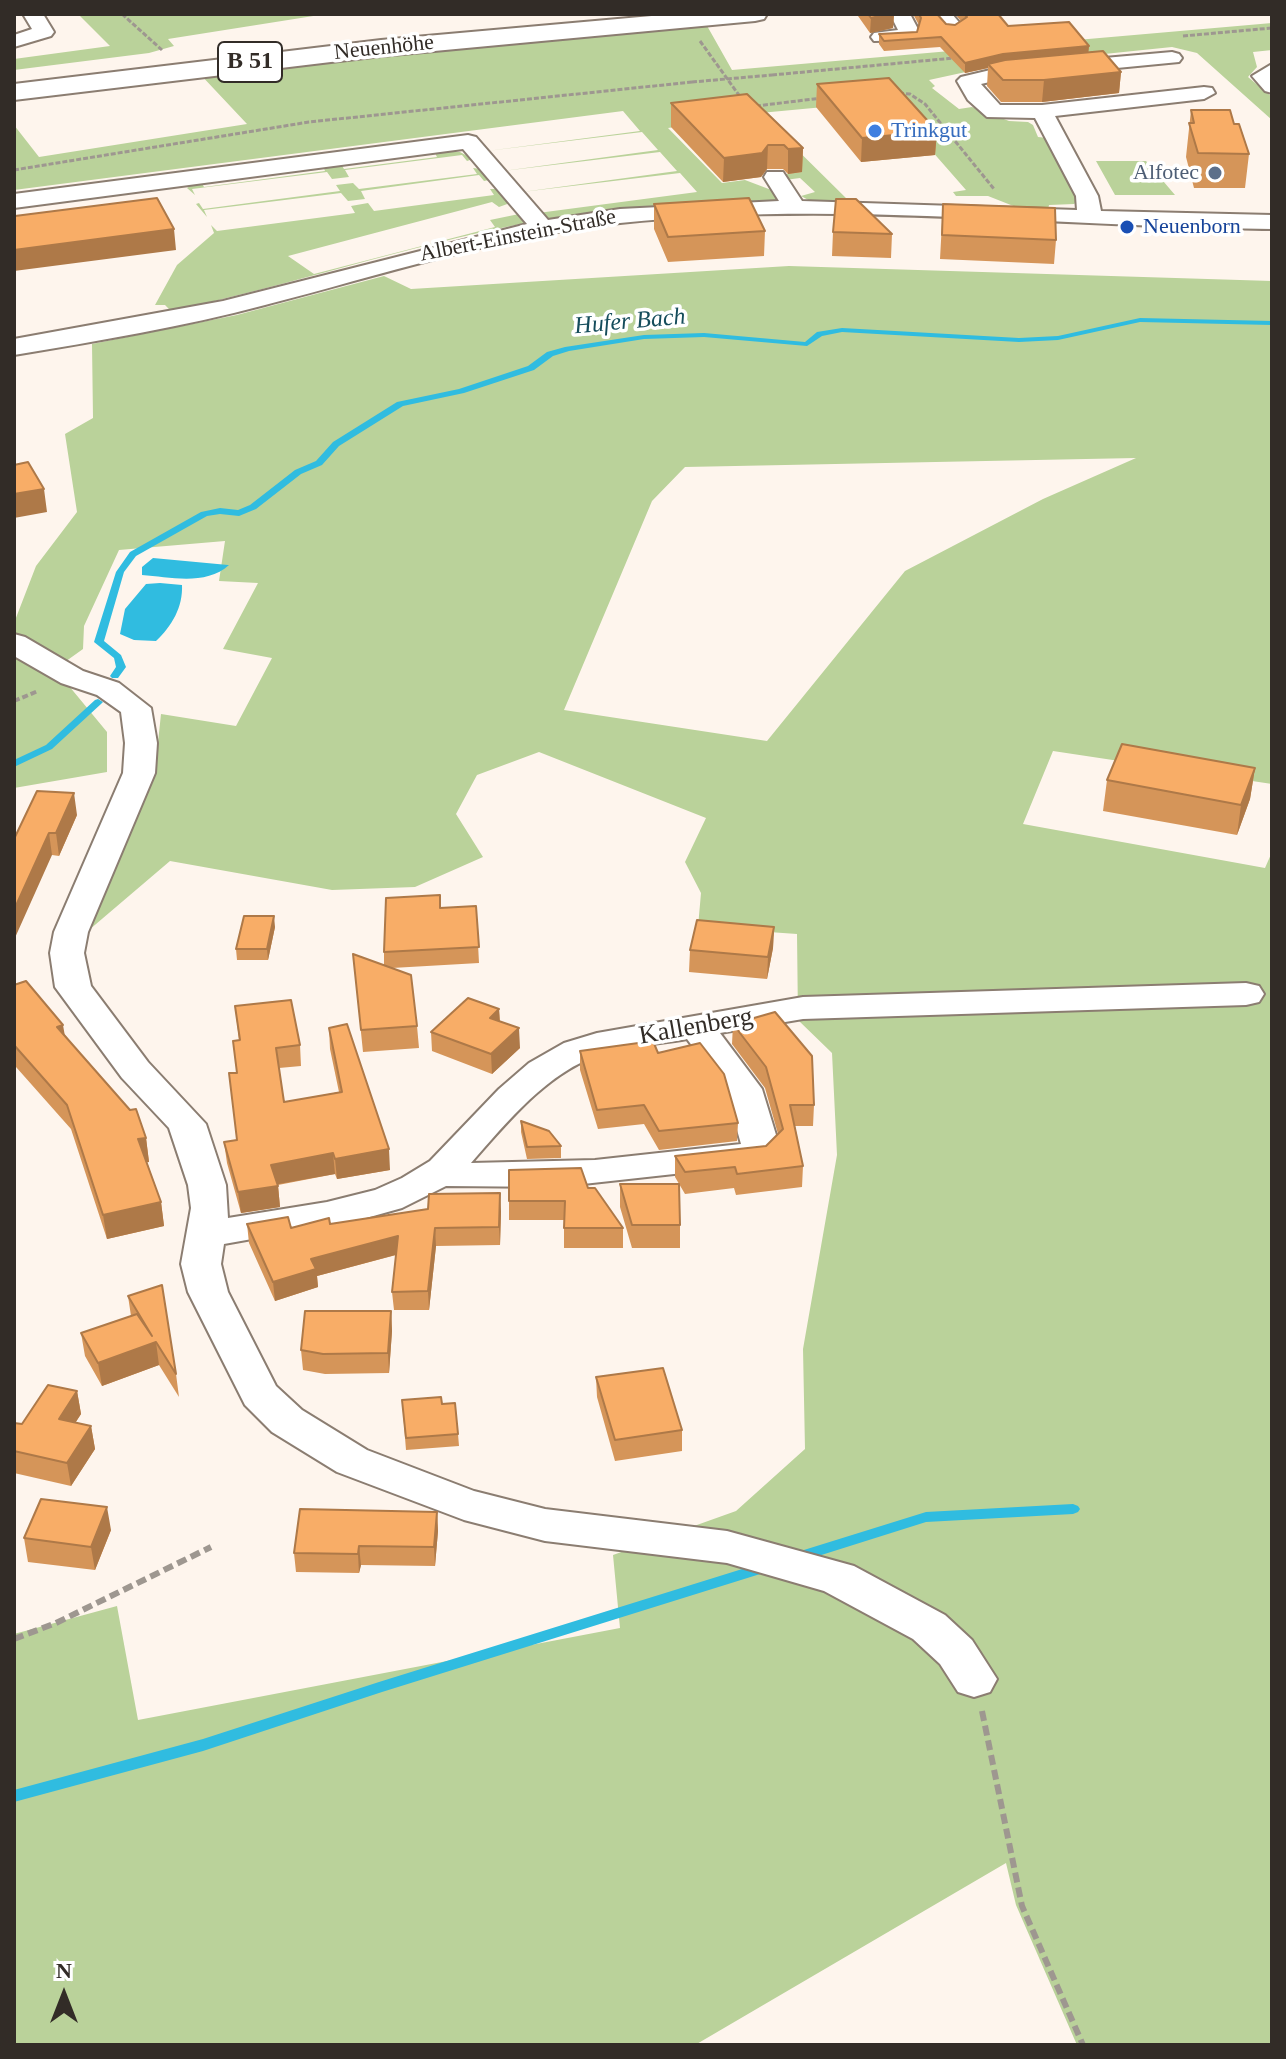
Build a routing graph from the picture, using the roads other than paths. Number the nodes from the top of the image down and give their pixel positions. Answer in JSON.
{"nodes":[{"id":1,"x":33,"y":14,"type":"edge"},
{"id":2,"x":755,"y":14,"type":"edge"},
{"id":3,"x":900,"y":14,"type":"edge"},
{"id":4,"x":881,"y":37,"type":"edge"},
{"id":5,"x":14,"y":41,"type":"edge"},
{"id":6,"x":1172,"y":58,"type":"dead end"},
{"id":7,"x":1272,"y":70,"type":"edge"},
{"id":8,"x":1272,"y":87,"type":"edge"},
{"id":9,"x":14,"y":92,"type":"edge"},
{"id":10,"x":1204,"y":93,"type":"dead end"},
{"id":11,"x":1042,"y":111,"type":"junction"},
{"id":12,"x":775,"y":177,"type":"dead end"},
{"id":13,"x":14,"y":201,"type":"edge"},
{"id":14,"x":795,"y":208,"type":"junction"},
{"id":15,"x":1090,"y":218,"type":"junction"},
{"id":16,"x":1272,"y":222,"type":"edge"},
{"id":17,"x":542,"y":227,"type":"junction"},
{"id":18,"x":14,"y":347,"type":"edge"},
{"id":19,"x":14,"y":643,"type":"edge"},
{"id":20,"x":1246,"y":994,"type":"dead end"},
{"id":21,"x":696,"y":1027,"type":"junction"},
{"id":22,"x":438,"y":1173,"type":"junction"},
{"id":23,"x":205,"y":1234,"type":"junction"},
{"id":24,"x":974,"y":1679,"type":"road end"}],
"edges":[{"from":1,"to":5,"type":"street"},
{"from":2,"to":9,"type":"main road","name":"Neuenhöhe","number":"B 51"},
{"from":3,"to":4,"type":"street"},
{"from":6,"to":11,"type":"street"},
{"from":7,"to":8,"type":"street"},
{"from":10,"to":11,"type":"street"},
{"from":11,"to":15,"type":"street"},
{"from":12,"to":14,"type":"street"},
{"from":13,"to":17,"type":"street"},
{"from":14,"to":15,"type":"street","name":"Albert-Einstein-Straße"},
{"from":14,"to":17,"type":"street","name":"Albert-Einstein-Straße"},
{"from":15,"to":16,"type":"street","name":"Albert-Einstein-Straße"},
{"from":17,"to":18,"type":"street","name":"Albert-Einstein-Straße"},
{"from":19,"to":23,"type":"street"},
{"from":20,"to":21,"type":"street","name":"Kallenberg"},
{"from":21,"to":22,"type":"street","name":"Kallenberg"},
{"from":21,"to":22,"type":"street"},
{"from":22,"to":23,"type":"street","name":"Kallenberg"},
{"from":23,"to":24,"type":"street"}]}
